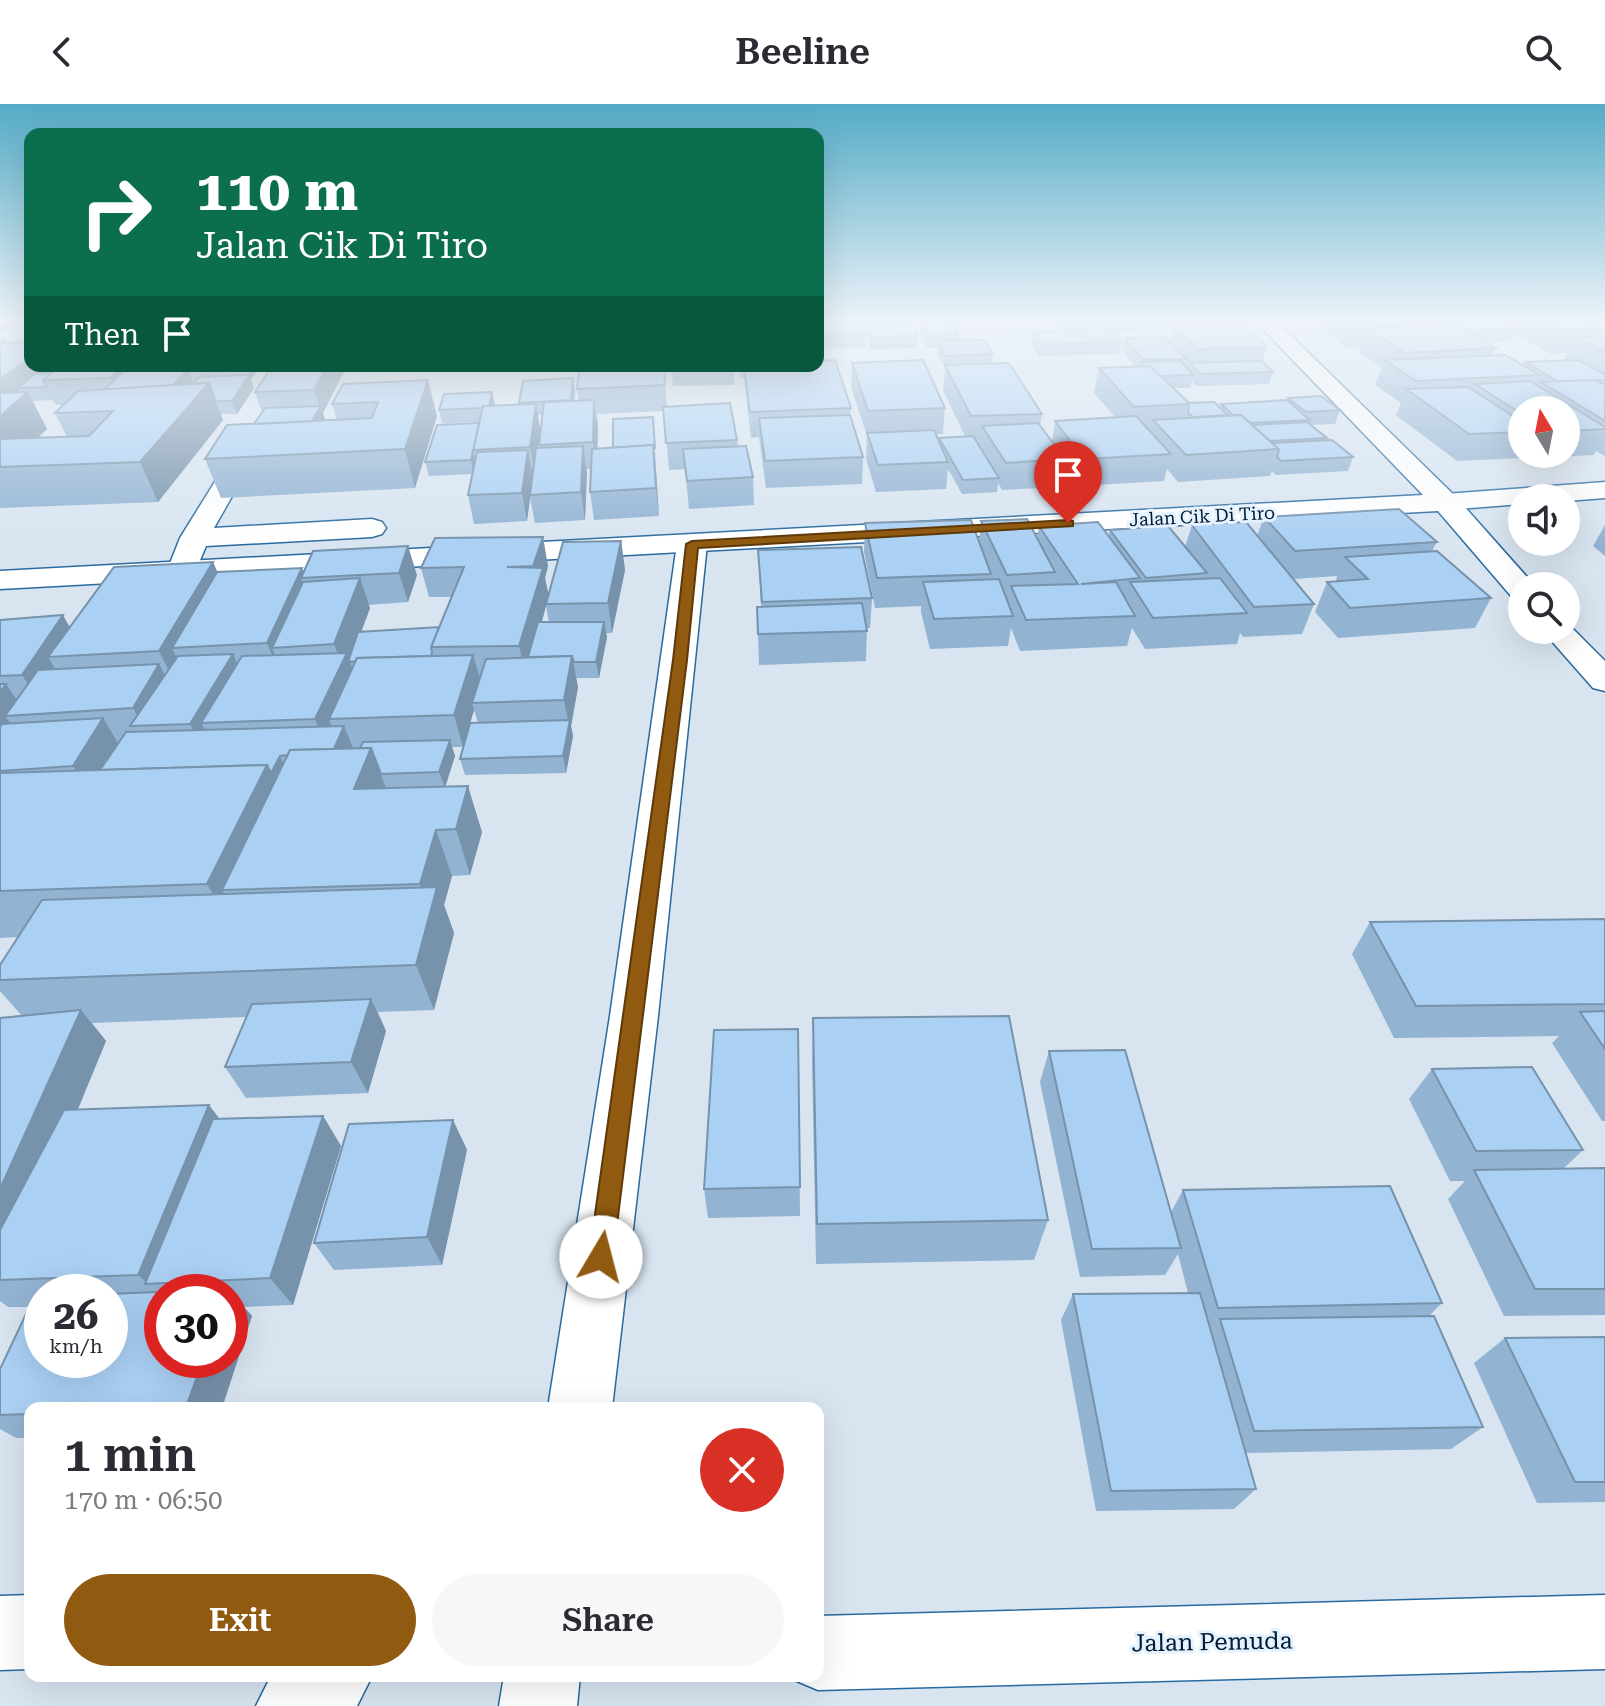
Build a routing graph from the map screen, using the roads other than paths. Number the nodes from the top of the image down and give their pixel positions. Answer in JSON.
{"nodes":[{"id":1,"x":1340,"y":397,"type":"edge"},
{"id":2,"x":291,"y":459,"type":"edge"},
{"id":3,"x":1605,"y":490,"type":"edge"},
{"id":4,"x":1445,"y":502,"type":"junction"},
{"id":5,"x":372,"y":528,"type":"dead end"},
{"id":6,"x":194,"y":538,"type":"junction"},
{"id":7,"x":692,"y":544,"type":"junction"},
{"id":8,"x":182,"y":571,"type":"junction"},
{"id":9,"x":1508,"y":573,"type":"edge"},
{"id":10,"x":0,"y":580,"type":"edge"},
{"id":11,"x":1571,"y":644,"type":"edge"},
{"id":12,"x":1605,"y":681,"type":"edge"},
{"id":13,"x":581,"y":1402,"type":"edge"},
{"id":14,"x":24,"y":1632,"type":"edge"},
{"id":15,"x":1605,"y":1632,"type":"edge"},
{"id":16,"x":0,"y":1633,"type":"edge"},
{"id":17,"x":824,"y":1653,"type":"edge"},
{"id":18,"x":326,"y":1682,"type":"edge"},
{"id":19,"x":541,"y":1682,"type":"edge"},
{"id":20,"x":295,"y":1706,"type":"edge"},
{"id":21,"x":538,"y":1706,"type":"edge"}],
"edges":[{"from":1,"to":4,"type":"street"},
{"from":2,"to":6,"type":"street"},
{"from":3,"to":4,"type":"street","name":"Jalan Cik Di Tiro"},
{"from":4,"to":7,"type":"street","name":"Jalan Cik Di Tiro"},
{"from":4,"to":9,"type":"street"},
{"from":5,"to":6,"type":"street"},
{"from":6,"to":8,"type":"street"},
{"from":7,"to":8,"type":"street","name":"Jalan Cik Di Tiro"},
{"from":7,"to":13,"type":"street"},
{"from":8,"to":10,"type":"street","name":"Jalan Cik Di Tiro"},
{"from":11,"to":12,"type":"street"},
{"from":14,"to":16,"type":"street"},
{"from":15,"to":17,"type":"street","name":"Jalan Pemuda"},
{"from":18,"to":20,"type":"street"},
{"from":19,"to":21,"type":"street"}]}
